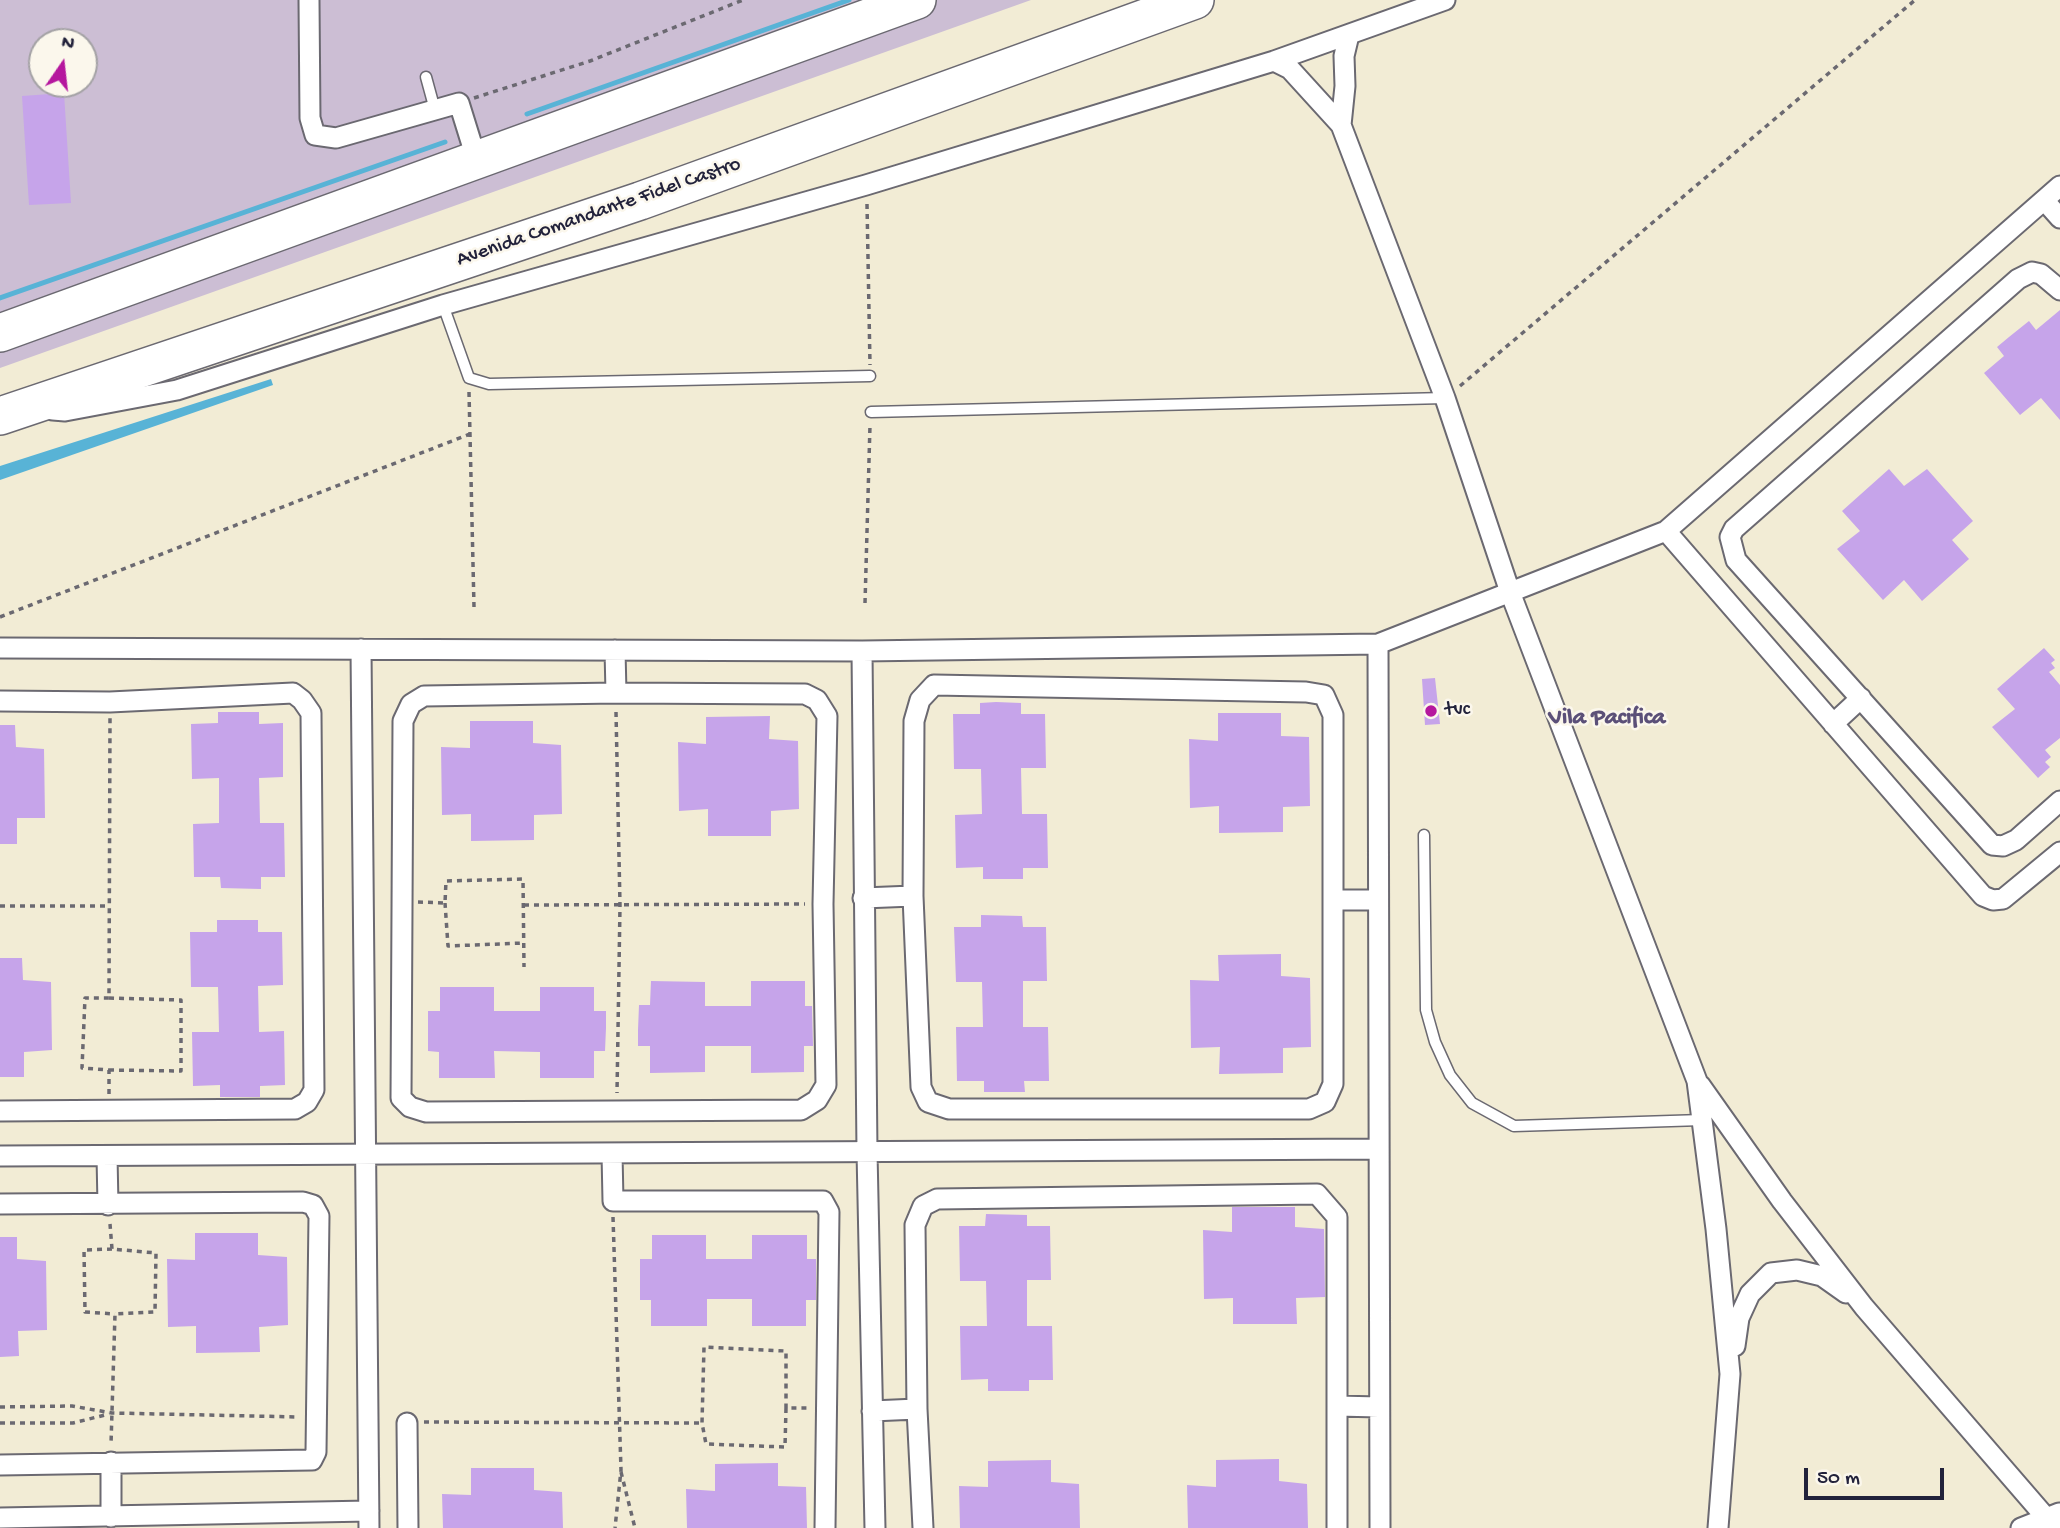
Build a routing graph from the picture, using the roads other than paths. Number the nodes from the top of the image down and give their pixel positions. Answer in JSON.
{"nodes":[{"id":1,"x":309,"y":0,"type":"edge"},
{"id":2,"x":917,"y":0,"type":"edge"},
{"id":3,"x":1195,"y":0,"type":"edge"},
{"id":4,"x":1445,"y":0,"type":"edge"},
{"id":5,"x":1349,"y":35,"type":"junction"},
{"id":6,"x":1274,"y":61,"type":"junction"},
{"id":7,"x":426,"y":77,"type":"dead end"},
{"id":8,"x":435,"y":110,"type":"junction"},
{"id":9,"x":1340,"y":125,"type":"junction"},
{"id":10,"x":477,"y":161,"type":"junction"},
{"id":11,"x":2060,"y":186,"type":"edge"},
{"id":12,"x":2044,"y":200,"type":"junction"},
{"id":13,"x":2060,"y":218,"type":"edge"},
{"id":14,"x":2060,"y":290,"type":"edge"},
{"id":15,"x":443,"y":305,"type":"junction"},
{"id":16,"x":0,"y":333,"type":"edge"},
{"id":17,"x":870,"y":376,"type":"road end"},
{"id":18,"x":1445,"y":398,"type":"junction"},
{"id":19,"x":16,"y":411,"type":"edge"},
{"id":20,"x":871,"y":412,"type":"road end"},
{"id":21,"x":1666,"y":531,"type":"junction"},
{"id":22,"x":1510,"y":592,"type":"junction"},
{"id":23,"x":1378,"y":644,"type":"junction"},
{"id":24,"x":0,"y":648,"type":"edge"},
{"id":25,"x":361,"y":649,"type":"junction"},
{"id":26,"x":615,"y":650,"type":"junction"},
{"id":27,"x":862,"y":651,"type":"junction"},
{"id":28,"x":616,"y":693,"type":"junction"},
{"id":29,"x":1857,"y":694,"type":"junction"},
{"id":30,"x":0,"y":701,"type":"edge"},
{"id":31,"x":1829,"y":719,"type":"junction"},
{"id":32,"x":2060,"y":801,"type":"edge"},
{"id":33,"x":1424,"y":835,"type":"dead end"},
{"id":34,"x":2060,"y":852,"type":"edge"},
{"id":35,"x":913,"y":895,"type":"junction"},
{"id":36,"x":863,"y":898,"type":"junction"},
{"id":37,"x":1333,"y":900,"type":"junction"},
{"id":38,"x":1377,"y":900,"type":"junction"},
{"id":39,"x":1697,"y":1081,"type":"junction"},
{"id":40,"x":0,"y":1111,"type":"edge"},
{"id":41,"x":1702,"y":1120,"type":"junction"},
{"id":42,"x":1378,"y":1149,"type":"junction"},
{"id":43,"x":867,"y":1152,"type":"junction"},
{"id":44,"x":612,"y":1153,"type":"junction"},
{"id":45,"x":364,"y":1154,"type":"junction"},
{"id":46,"x":0,"y":1156,"type":"edge"},
{"id":47,"x":107,"y":1156,"type":"junction"},
{"id":48,"x":0,"y":1204,"type":"edge"},
{"id":49,"x":108,"y":1205,"type":"junction"},
{"id":50,"x":1864,"y":1307,"type":"junction"},
{"id":51,"x":1730,"y":1374,"type":"junction"},
{"id":52,"x":1337,"y":1406,"type":"junction"},
{"id":53,"x":1379,"y":1407,"type":"junction"},
{"id":54,"x":917,"y":1409,"type":"junction"},
{"id":55,"x":872,"y":1411,"type":"junction"},
{"id":56,"x":407,"y":1423,"type":"road end"},
{"id":57,"x":111,"y":1462,"type":"junction"},
{"id":58,"x":0,"y":1465,"type":"edge"},
{"id":59,"x":111,"y":1517,"type":"junction"},
{"id":60,"x":0,"y":1518,"type":"edge"},
{"id":61,"x":369,"y":1519,"type":"edge"},
{"id":62,"x":2054,"y":1520,"type":"edge"},
{"id":63,"x":408,"y":1528,"type":"edge"},
{"id":64,"x":825,"y":1528,"type":"edge"},
{"id":65,"x":875,"y":1528,"type":"edge"},
{"id":66,"x":923,"y":1528,"type":"edge"},
{"id":67,"x":1337,"y":1528,"type":"edge"},
{"id":68,"x":1380,"y":1528,"type":"edge"},
{"id":69,"x":1718,"y":1528,"type":"edge"},
{"id":70,"x":2021,"y":1528,"type":"edge"}],
"edges":[{"from":1,"to":8,"type":"street"},
{"from":2,"to":10,"type":"highway"},
{"from":3,"to":19,"type":"highway","name":"Avenida Comandante Fidel Castro"},
{"from":4,"to":5,"type":"street"},
{"from":5,"to":6,"type":"street"},
{"from":5,"to":9,"type":"street"},
{"from":6,"to":9,"type":"street"},
{"from":6,"to":15,"type":"street"},
{"from":7,"to":8,"type":"lane"},
{"from":8,"to":10,"type":"street"},
{"from":9,"to":18,"type":"street"},
{"from":10,"to":16,"type":"highway"},
{"from":11,"to":12,"type":"street"},
{"from":12,"to":13,"type":"street"},
{"from":12,"to":21,"type":"street"},
{"from":14,"to":29,"type":"street"},
{"from":15,"to":17,"type":"lane"},
{"from":15,"to":19,"type":"street"},
{"from":18,"to":20,"type":"lane"},
{"from":18,"to":22,"type":"street"},
{"from":21,"to":22,"type":"street"},
{"from":21,"to":31,"type":"street"},
{"from":22,"to":23,"type":"street"},
{"from":22,"to":39,"type":"street"},
{"from":23,"to":27,"type":"street"},
{"from":23,"to":38,"type":"street"},
{"from":24,"to":25,"type":"street"},
{"from":25,"to":26,"type":"street"},
{"from":25,"to":45,"type":"street"},
{"from":26,"to":27,"type":"street"},
{"from":26,"to":28,"type":"street"},
{"from":27,"to":36,"type":"street"},
{"from":28,"to":28,"type":"street"},
{"from":29,"to":31,"type":"street"},
{"from":29,"to":32,"type":"street"},
{"from":30,"to":40,"type":"street"},
{"from":31,"to":34,"type":"street"},
{"from":33,"to":41,"type":"lane"},
{"from":35,"to":36,"type":"street"},
{"from":35,"to":37,"type":"street"},
{"from":35,"to":37,"type":"street"},
{"from":36,"to":43,"type":"street"},
{"from":37,"to":38,"type":"street"},
{"from":38,"to":42,"type":"street"},
{"from":39,"to":41,"type":"street"},
{"from":39,"to":50,"type":"street"},
{"from":41,"to":51,"type":"street"},
{"from":42,"to":43,"type":"street"},
{"from":42,"to":53,"type":"street"},
{"from":43,"to":44,"type":"street"},
{"from":43,"to":55,"type":"street"},
{"from":44,"to":45,"type":"street"},
{"from":44,"to":64,"type":"street"},
{"from":45,"to":47,"type":"street"},
{"from":45,"to":61,"type":"street"},
{"from":46,"to":47,"type":"street"},
{"from":47,"to":49,"type":"street"},
{"from":48,"to":49,"type":"street"},
{"from":49,"to":57,"type":"street"},
{"from":50,"to":51,"type":"street"},
{"from":50,"to":62,"type":"street"},
{"from":51,"to":69,"type":"street"},
{"from":52,"to":53,"type":"street"},
{"from":52,"to":54,"type":"street"},
{"from":52,"to":67,"type":"street"},
{"from":53,"to":68,"type":"street"},
{"from":54,"to":55,"type":"street"},
{"from":54,"to":66,"type":"street"},
{"from":55,"to":65,"type":"street"},
{"from":56,"to":63,"type":"street"},
{"from":57,"to":58,"type":"street"},
{"from":57,"to":59,"type":"street"},
{"from":59,"to":60,"type":"street"},
{"from":59,"to":61,"type":"street"},
{"from":62,"to":70,"type":"street"}]}
